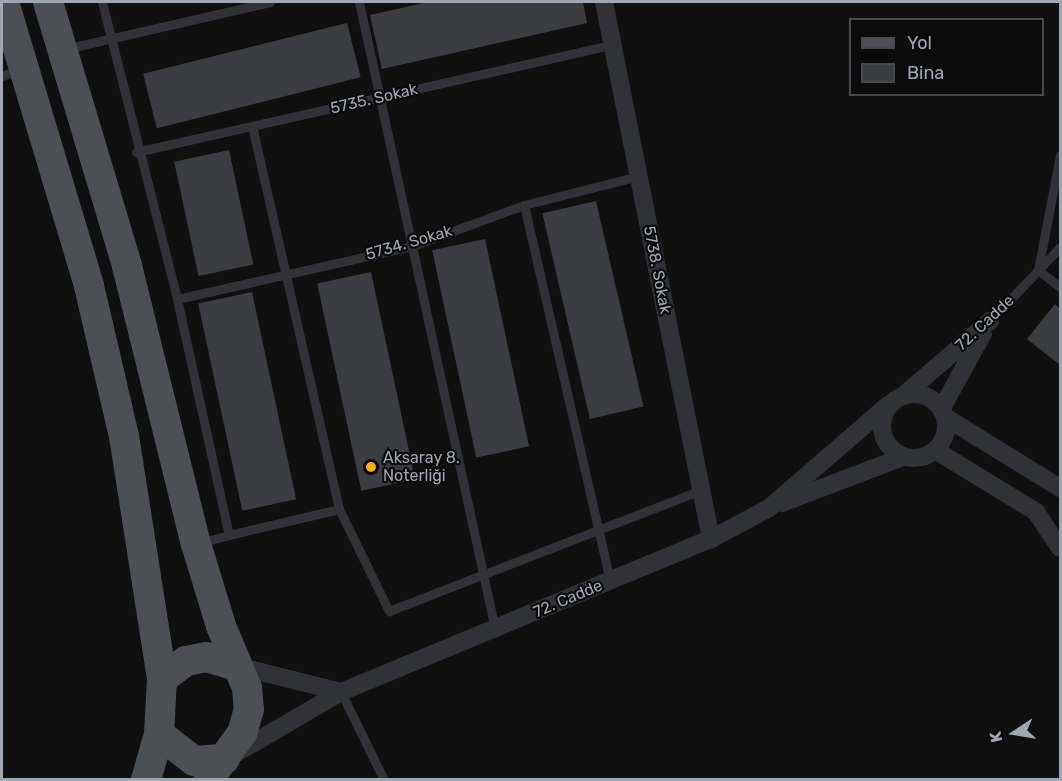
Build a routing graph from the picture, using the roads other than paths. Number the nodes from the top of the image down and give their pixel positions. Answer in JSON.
{"nodes":[{"id":1,"x":4,"y":2,"type":"edge"},
{"id":2,"x":48,"y":2,"type":"edge"},
{"id":3,"x":102,"y":2,"type":"edge"},
{"id":4,"x":270,"y":2,"type":"edge"},
{"id":5,"x":359,"y":2,"type":"edge"},
{"id":6,"x":604,"y":2,"type":"edge"},
{"id":7,"x":107,"y":38,"type":"junction"},
{"id":8,"x":612,"y":45,"type":"junction"},
{"id":9,"x":62,"y":50,"type":"junction"},
{"id":10,"x":13,"y":72,"type":"edge"},
{"id":11,"x":380,"y":97,"type":"junction"},
{"id":12,"x":252,"y":126,"type":"junction"},
{"id":13,"x":136,"y":152,"type":"junction"},
{"id":14,"x":1060,"y":155,"type":"edge"},
{"id":15,"x":639,"y":176,"type":"junction"},
{"id":16,"x":524,"y":205,"type":"junction"},
{"id":17,"x":412,"y":246,"type":"junction"},
{"id":18,"x":1060,"y":247,"type":"edge"},
{"id":19,"x":1038,"y":270,"type":"junction"},
{"id":20,"x":284,"y":276,"type":"junction"},
{"id":21,"x":1060,"y":287,"type":"edge"},
{"id":22,"x":177,"y":299,"type":"junction"},
{"id":23,"x":990,"y":321,"type":"junction"},
{"id":24,"x":905,"y":394,"type":"junction"},
{"id":25,"x":888,"y":405,"type":"junction"},
{"id":26,"x":943,"y":412,"type":"junction"},
{"id":27,"x":934,"y":450,"type":"junction"},
{"id":28,"x":903,"y":457,"type":"junction"},
{"id":29,"x":1060,"y":486,"type":"edge"},
{"id":30,"x":701,"y":490,"type":"junction"},
{"id":31,"x":769,"y":508,"type":"junction"},
{"id":32,"x":339,"y":509,"type":"junction"},
{"id":33,"x":596,"y":531,"type":"junction"},
{"id":34,"x":229,"y":535,"type":"junction"},
{"id":35,"x":711,"y":540,"type":"junction"},
{"id":36,"x":196,"y":544,"type":"junction"},
{"id":37,"x":1060,"y":548,"type":"edge"},
{"id":38,"x":483,"y":576,"type":"junction"},
{"id":39,"x":610,"y":581,"type":"junction"},
{"id":40,"x":495,"y":629,"type":"junction"},
{"id":41,"x":237,"y":666,"type":"junction"},
{"id":42,"x":162,"y":679,"type":"junction"},
{"id":43,"x":341,"y":692,"type":"junction"},
{"id":44,"x":159,"y":734,"type":"junction"},
{"id":45,"x":216,"y":769,"type":"edge"},
{"id":46,"x":146,"y":780,"type":"edge"},
{"id":47,"x":384,"y":780,"type":"edge"}],
"edges":[{"from":1,"to":10,"type":"main road"},
{"from":2,"to":9,"type":"main road"},
{"from":3,"to":7,"type":"lane"},
{"from":4,"to":7,"type":"lane"},
{"from":5,"to":11,"type":"lane"},
{"from":6,"to":8,"type":"street","name":"5738. Sokak"},
{"from":7,"to":9,"type":"lane"},
{"from":7,"to":13,"type":"lane"},
{"from":8,"to":11,"type":"lane","name":"5735. Sokak"},
{"from":8,"to":15,"type":"street","name":"5738. Sokak"},
{"from":9,"to":36,"type":"main road"},
{"from":10,"to":42,"type":"main road"},
{"from":11,"to":12,"type":"lane","name":"5735. Sokak"},
{"from":11,"to":17,"type":"lane"},
{"from":12,"to":13,"type":"lane","name":"5735. Sokak"},
{"from":12,"to":20,"type":"lane"},
{"from":13,"to":22,"type":"lane"},
{"from":14,"to":19,"type":"lane"},
{"from":15,"to":16,"type":"lane","name":"5734. Sokak"},
{"from":15,"to":30,"type":"street","name":"5738. Sokak"},
{"from":16,"to":17,"type":"lane","name":"5734. Sokak"},
{"from":16,"to":33,"type":"lane"},
{"from":17,"to":20,"type":"lane","name":"5734. Sokak"},
{"from":17,"to":38,"type":"lane"},
{"from":18,"to":19,"type":"lane","name":"72. Cadde"},
{"from":19,"to":21,"type":"lane"},
{"from":19,"to":23,"type":"lane","name":"72. Cadde"},
{"from":20,"to":22,"type":"lane","name":"5734. Sokak"},
{"from":20,"to":32,"type":"lane"},
{"from":22,"to":34,"type":"lane"},
{"from":23,"to":24,"type":"street","name":"72. Cadde"},
{"from":23,"to":26,"type":"street"},
{"from":24,"to":25,"type":"street"},
{"from":24,"to":26,"type":"street"},
{"from":25,"to":28,"type":"street"},
{"from":25,"to":31,"type":"street","name":"72. Cadde"},
{"from":26,"to":27,"type":"street"},
{"from":26,"to":29,"type":"street"},
{"from":27,"to":28,"type":"street"},
{"from":27,"to":37,"type":"street"},
{"from":28,"to":31,"type":"street"},
{"from":30,"to":33,"type":"lane"},
{"from":30,"to":35,"type":"street","name":"5738. Sokak"},
{"from":31,"to":35,"type":"street","name":"72. Cadde"},
{"from":32,"to":34,"type":"lane"},
{"from":32,"to":38,"type":"lane"},
{"from":33,"to":38,"type":"lane"},
{"from":33,"to":39,"type":"lane"},
{"from":34,"to":36,"type":"lane"},
{"from":35,"to":39,"type":"street","name":"72. Cadde"},
{"from":36,"to":41,"type":"main road"},
{"from":38,"to":40,"type":"lane"},
{"from":39,"to":40,"type":"street","name":"72. Cadde"},
{"from":40,"to":43,"type":"street","name":"72. Cadde"},
{"from":41,"to":42,"type":"main road"},
{"from":41,"to":43,"type":"street"},
{"from":41,"to":45,"type":"main road"},
{"from":42,"to":44,"type":"main road"},
{"from":43,"to":45,"type":"street","name":"72. Cadde"},
{"from":43,"to":47,"type":"lane"},
{"from":44,"to":45,"type":"main road"},
{"from":44,"to":46,"type":"main road"}]}
